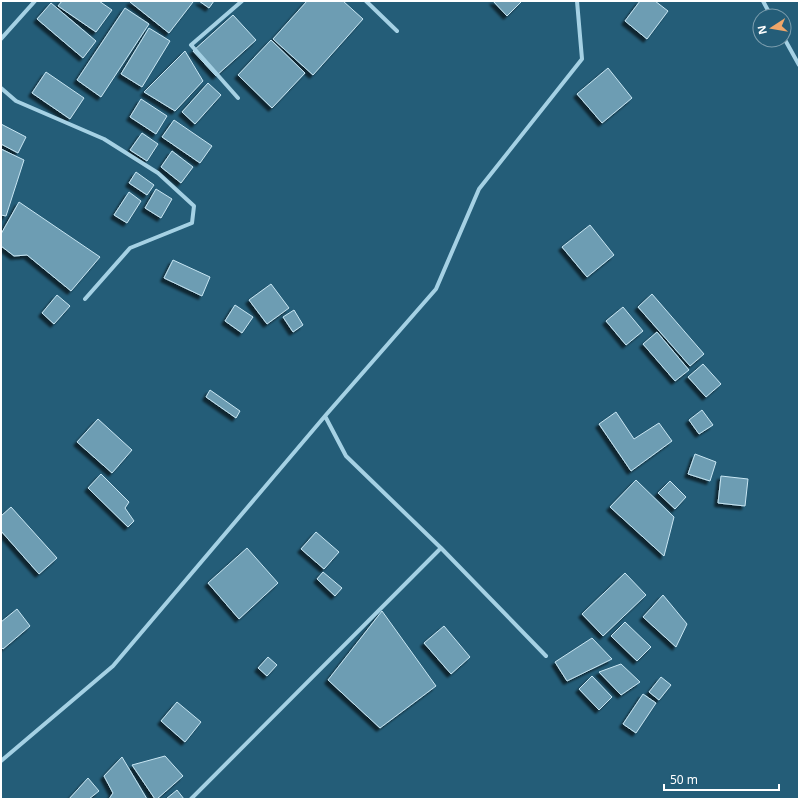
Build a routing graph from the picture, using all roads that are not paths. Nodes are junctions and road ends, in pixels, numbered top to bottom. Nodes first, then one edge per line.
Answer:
1 (35, 1) edge
2 (242, 1) edge
3 (366, 1) edge
4 (577, 1) edge
5 (397, 31) dead end
6 (1, 39) edge
7 (790, 48) edge
8 (799, 65) edge
9 (1, 88) edge
10 (238, 98) dead end
11 (85, 299) dead end
12 (325, 416) junction
13 (441, 548) junction
14 (546, 656) dead end
15 (1, 761) edge
16 (191, 799) edge

1 - 6 street
2 - 10 street
3 - 5 street
4 - 12 street
7 - 8 street
9 - 11 street
12 - 13 street
12 - 15 street
13 - 14 street
13 - 16 street

